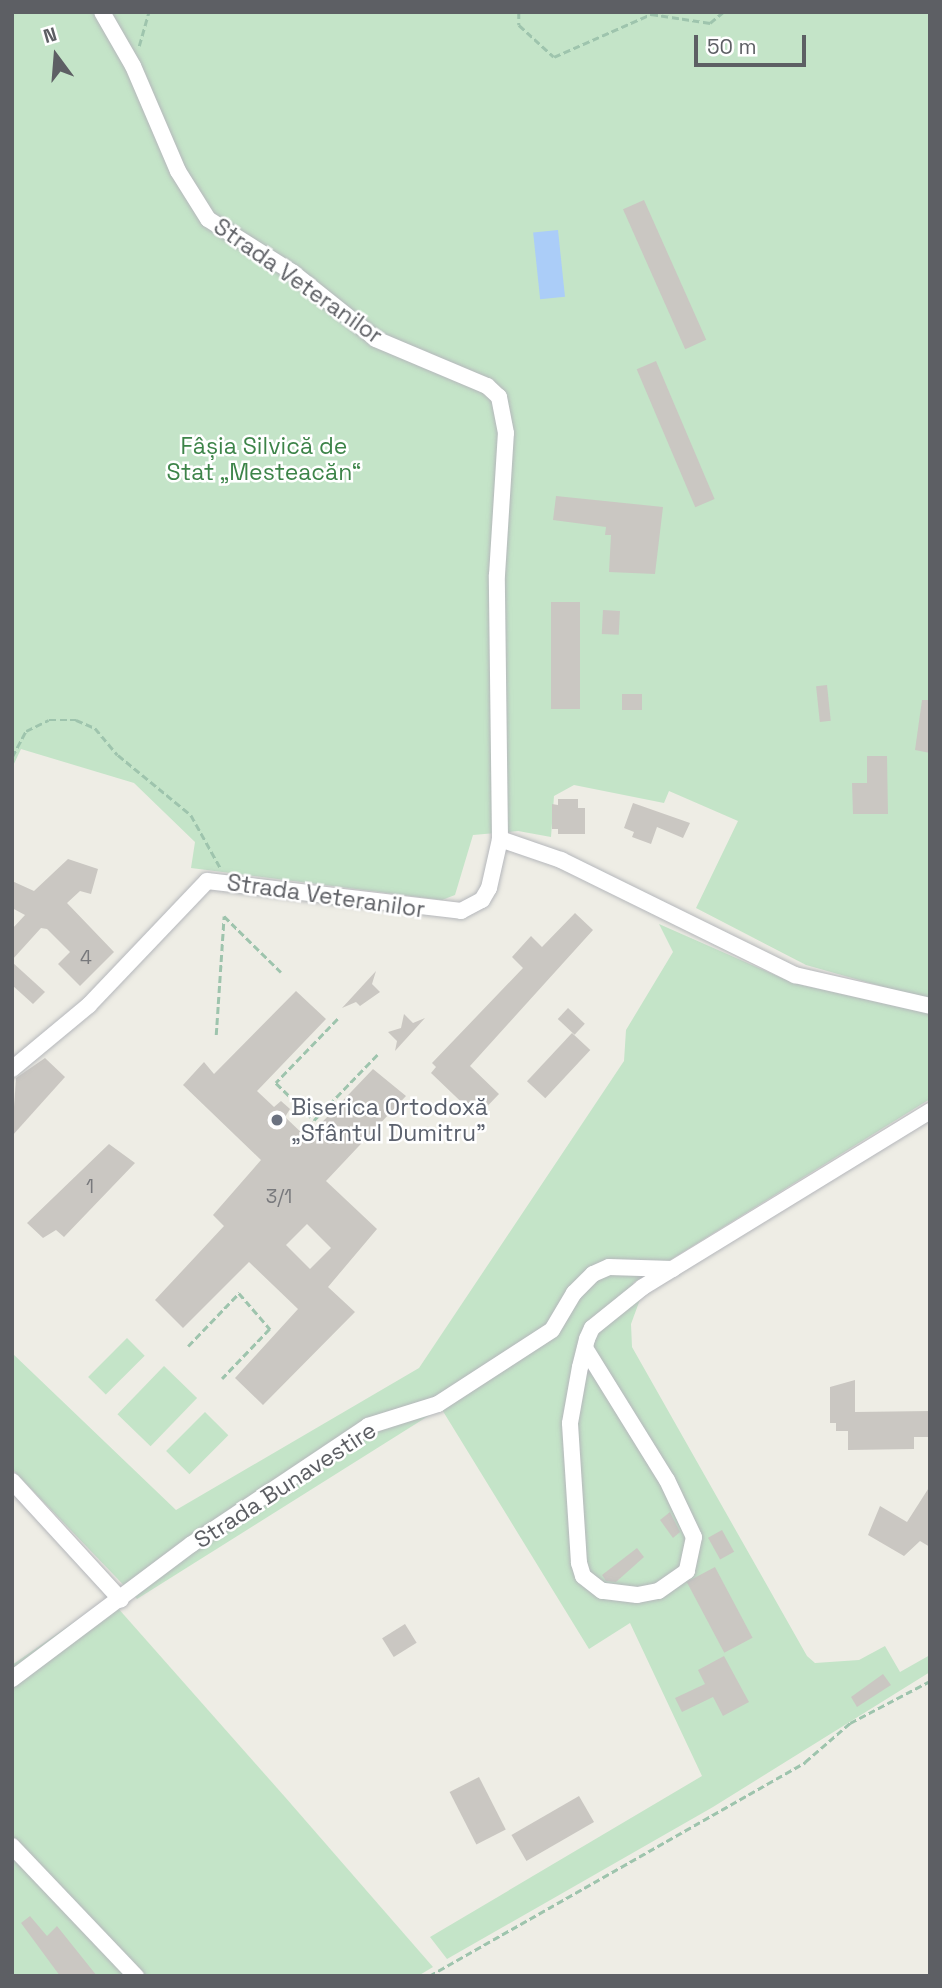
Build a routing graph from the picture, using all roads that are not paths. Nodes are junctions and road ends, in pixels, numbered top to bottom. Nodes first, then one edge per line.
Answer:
1 (102, 12) edge
2 (500, 839) junction
3 (930, 1006) edge
4 (12, 1069) edge
5 (930, 1111) edge
6 (673, 1269) junction
7 (585, 1348) junction
8 (12, 1481) edge
9 (121, 1600) junction
10 (12, 1679) edge
11 (12, 1846) edge
12 (136, 1976) edge

1 - 2 street, Strada Veteranilor
2 - 3 street
2 - 4 street, Strada Veteranilor
5 - 6 street
6 - 7 street
6 - 9 street, Strada Bunavestire
7 - 7 street
8 - 9 street
9 - 10 street, Strada Bunavestire
11 - 12 street

